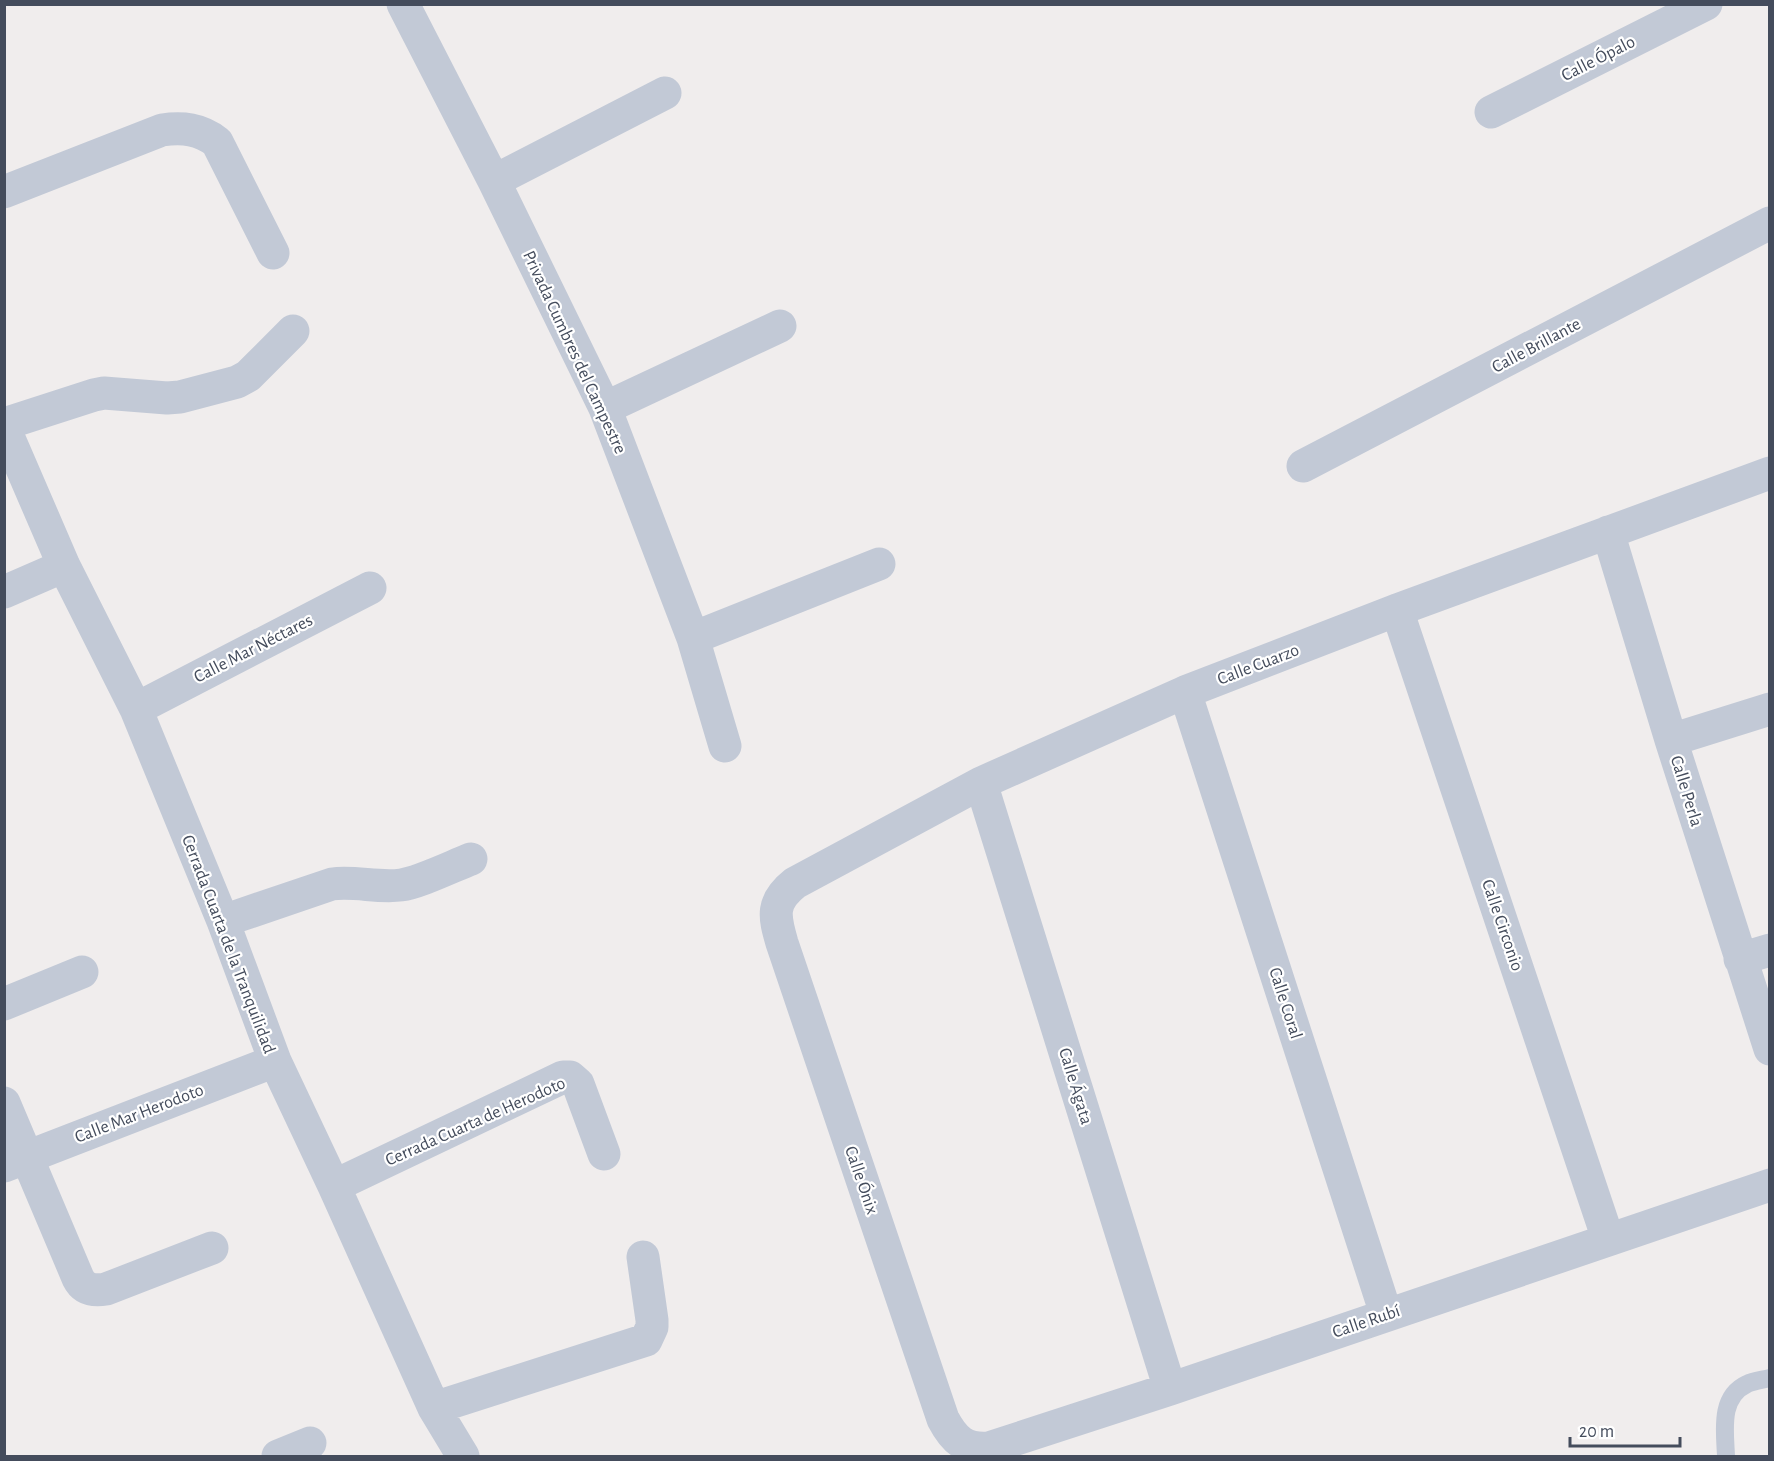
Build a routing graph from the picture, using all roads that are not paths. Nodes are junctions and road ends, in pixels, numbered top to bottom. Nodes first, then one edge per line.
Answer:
1 (403, 4) edge
2 (1706, 4) edge
3 (665, 93) dead end
4 (1491, 112) dead end
5 (494, 181) junction
6 (4, 192) edge
7 (1770, 223) edge
8 (273, 253) dead end
9 (780, 326) dead end
10 (293, 331) dead end
11 (605, 408) junction
12 (4, 426) edge
13 (1303, 466) dead end
14 (1770, 473) edge
15 (1608, 532) junction
16 (879, 564) dead end
17 (64, 566) junction
18 (370, 588) dead end
19 (4, 592) edge
20 (1397, 610) junction
21 (693, 638) junction
22 (1185, 692) junction
23 (136, 709) junction
24 (1770, 709) edge
25 (1671, 740) junction
26 (725, 746) dead end
27 (981, 783) junction
28 (471, 859) dead end
29 (776, 909) joint
30 (223, 921) junction
31 (1755, 954) edge
32 (82, 972) dead end
33 (4, 1004) edge
34 (1770, 1049) edge
35 (275, 1061) junction
36 (4, 1103) edge
37 (604, 1154) dead end
38 (15, 1162) edge
39 (1770, 1185) edge
40 (334, 1186) junction
41 (1608, 1239) junction
42 (212, 1248) dead end
43 (643, 1257) dead end
44 (1386, 1314) junction
45 (1770, 1378) edge
46 (1170, 1389) junction
47 (434, 1408) junction
48 (310, 1443) dead end
49 (963, 1444) joint
50 (278, 1456) edge
51 (464, 1456) edge
52 (1726, 1456) edge

1 - 5 street, Privada Cumbres del Campestre
2 - 4 street, Calle Ópalo
3 - 5 street
5 - 11 street, Privada Cumbres del Campestre
6 - 8 street
7 - 13 street, Calle Brillante
9 - 11 street
10 - 12 street
11 - 21 street, Privada Cumbres del Campestre
12 - 17 street, Cerrada Cuarta de la Tranquilidad
14 - 15 street, Calle Cuarzo
15 - 20 street, Calle Cuarzo
15 - 25 street, Calle Perla
16 - 21 street
17 - 19 street
17 - 23 street, Cerrada Cuarta de la Tranquilidad
18 - 23 street, Calle Mar Néctares
20 - 22 street, Calle Cuarzo
20 - 41 street, Calle Circonio
21 - 26 street, Privada Cumbres del Campestre
22 - 27 street, Calle Cuarzo
22 - 44 street, Calle Coral
23 - 30 street, Cerrada Cuarta de la Tranquilidad
24 - 25 street
25 - 31 street, Calle Perla
27 - 29 street, Calle Cuarzo
27 - 46 street, Calle Ágata
28 - 30 street
29 - 49 street, Calle Ónix
30 - 35 street, Cerrada Cuarta de la Tranquilidad
31 - 34 street, Calle Perla
32 - 33 street
35 - 38 street, Calle Mar Herodoto
35 - 40 street, Cerrada Cuarta de la Tranquilidad
36 - 38 street
37 - 40 street, Cerrada Cuarta de Herodoto
38 - 42 street
39 - 41 street, Calle Rubí
40 - 47 street, Cerrada Cuarta de la Tranquilidad
41 - 44 street, Calle Rubí
43 - 47 street
44 - 46 street, Calle Rubí
45 - 52 lane
46 - 49 street, Calle Rubí
47 - 51 street, Cerrada Cuarta de la Tranquilidad
48 - 50 street

